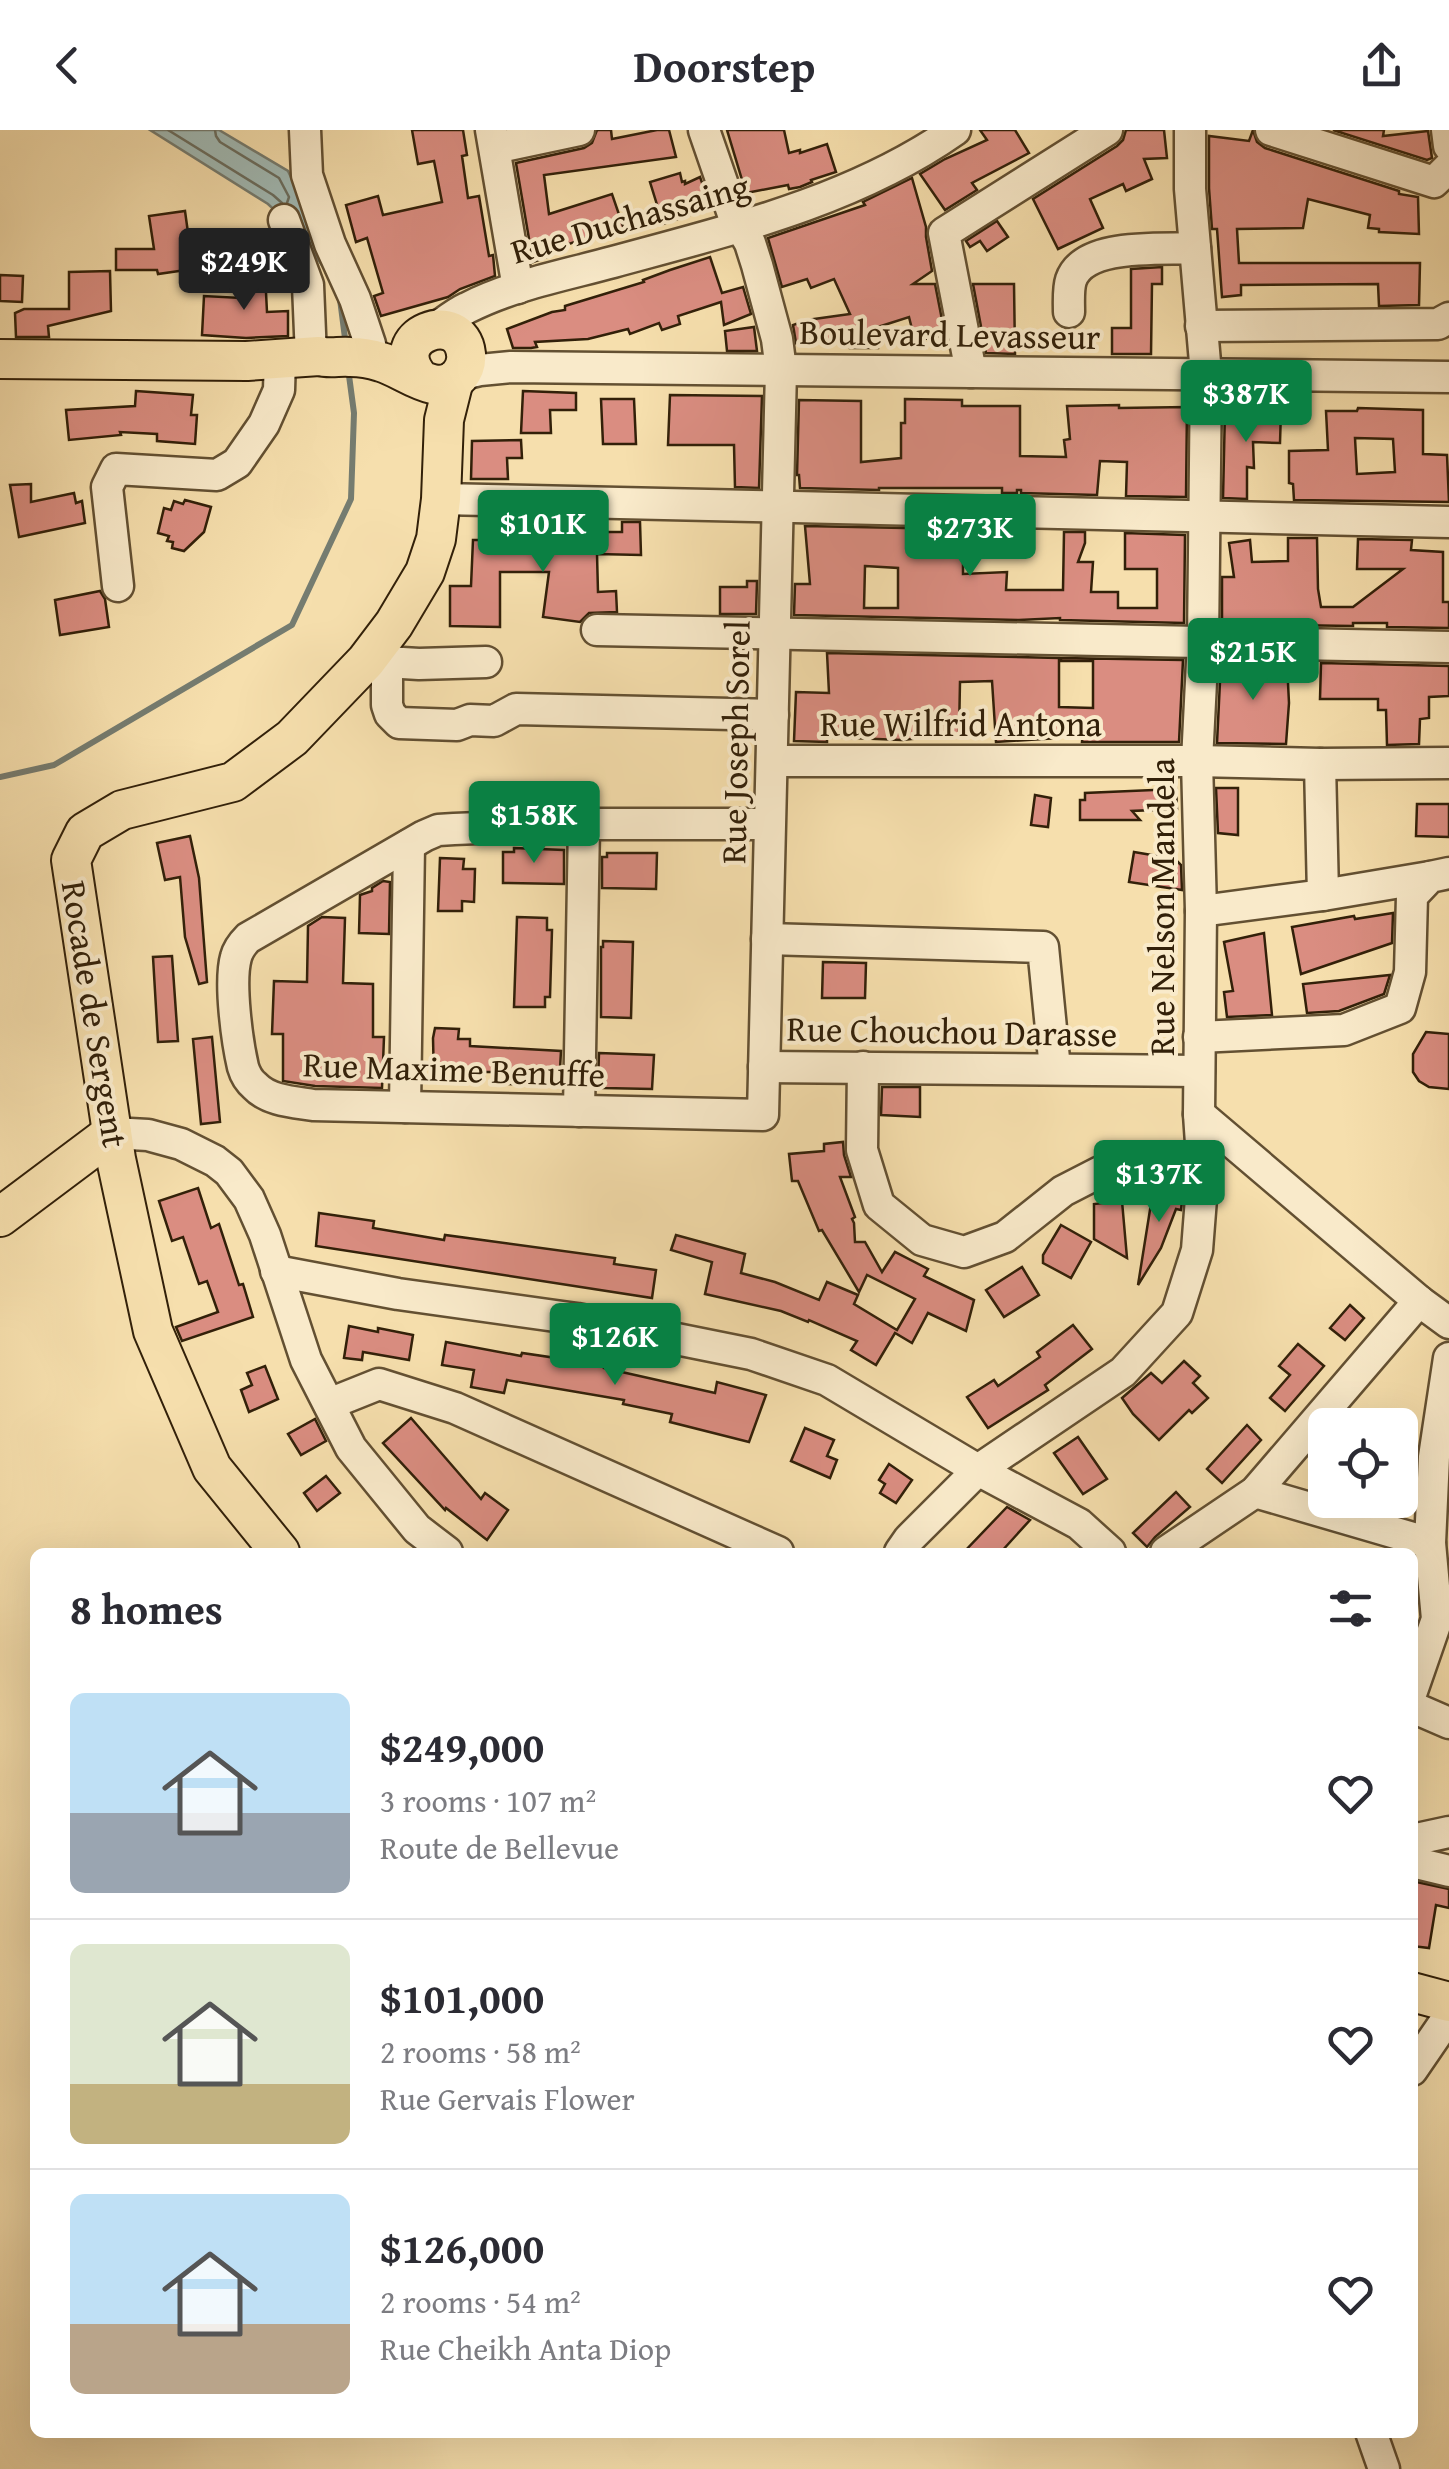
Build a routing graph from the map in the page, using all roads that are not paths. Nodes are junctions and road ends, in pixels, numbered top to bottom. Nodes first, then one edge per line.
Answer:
1 (305, 130) edge
2 (580, 130) edge
3 (704, 130) edge
4 (954, 130) edge
5 (1107, 130) edge
6 (1190, 130) edge
7 (1271, 130) edge
8 (1446, 130) edge
9 (493, 139) edge
10 (921, 141) edge
11 (1449, 146) edge
12 (1444, 177) edge
13 (284, 220) dead end
14 (740, 227) junction
15 (1195, 248) junction
16 (518, 288) junction
17 (1068, 312) dead end
18 (1449, 318) edge
19 (1201, 326) junction
20 (329, 354) junction
21 (0, 360) edge
22 (439, 360) junction
23 (781, 370) junction
24 (971, 372) junction
25 (1206, 374) junction
26 (1449, 377) edge
27 (441, 499) junction
28 (778, 507) junction
29 (1204, 516) junction
30 (1449, 522) edge
31 (118, 586) dead end
32 (596, 630) dead end
33 (775, 633) junction
34 (1204, 642) junction
35 (1449, 647) edge
36 (377, 662) junction
37 (486, 662) dead end
38 (773, 715) junction
39 (772, 761) junction
40 (1197, 761) junction
41 (1449, 763) edge
42 (1320, 764) junction
43 (584, 824) junction
44 (770, 824) junction
45 (409, 845) junction
46 (1439, 875) edge
47 (1323, 895) junction
48 (1201, 911) junction
49 (767, 939) junction
50 (1200, 1037) junction
51 (764, 1067) junction
52 (863, 1067) junction
53 (1055, 1069) junction
54 (1199, 1072) junction
55 (405, 1108) junction
56 (579, 1112) junction
57 (1199, 1114) junction
58 (763, 1115) joint
59 (112, 1133) junction
60 (1204, 1173) junction
61 (0, 1217) edge
62 (276, 1271) junction
63 (326, 1280) junction
64 (1419, 1301) junction
65 (1449, 1323) edge
66 (295, 1326) junction
67 (1449, 1358) edge
68 (329, 1404) junction
69 (978, 1470) junction
70 (1255, 1492) junction
71 (1430, 1543) junction
72 (277, 1548) edge
73 (442, 1548) edge
74 (769, 1548) edge
75 (903, 1548) edge
76 (1106, 1548) edge
77 (1172, 1548) edge
78 (1418, 1674) edge
79 (1418, 1710) edge
80 (1449, 1723) edge
81 (1449, 1832) edge
82 (1418, 1839) edge
83 (1418, 1863) edge
84 (1449, 1871) edge
85 (1418, 1994) edge
86 (1449, 2002) edge
87 (1449, 2016) edge
88 (1418, 2061) edge
89 (1373, 2438) edge
90 (1384, 2469) edge

1 - 20 street
2 - 9 street
3 - 14 street, Rue Joseph Sorel
4 - 10 street, Rue Duchassaing
5 - 24 street
6 - 15 street, Rue Nelson Mandela
7 - 12 street
8 - 11 street
9 - 16 street
10 - 14 street, Rue Duchassaing
13 - 20 street
14 - 16 street, Rue Duchassaing
14 - 23 street, Rue Joseph Sorel
15 - 17 street
15 - 19 street, Rue Nelson Mandela
16 - 22 street, Rue Duchassaing
18 - 19 street
19 - 25 street, Rue Nelson Mandela
20 - 21 main road
20 - 22 main road
20 - 31 street
22 - 23 street, Boulevard Levasseur
22 - 27 main road, Rocade de Sergent
23 - 24 street, Boulevard Levasseur
23 - 28 street, Rue Joseph Sorel
24 - 25 street, Boulevard Levasseur
25 - 26 street, Boulevard Levasseur
25 - 29 street, Rue Nelson Mandela
27 - 28 street
27 - 36 main road, Rocade de Sergent
28 - 29 street
28 - 33 street, Rue Joseph Sorel
29 - 30 street
29 - 34 street, Rue Nelson Mandela
32 - 33 street
33 - 34 street
33 - 38 street, Rue Joseph Sorel
34 - 35 street
34 - 40 street, Rue Nelson Mandela
36 - 37 street
36 - 38 street
36 - 59 main road, Rocade de Sergent
38 - 39 street, Rue Joseph Sorel
39 - 40 street, Rue Wilfrid Antona
39 - 44 street, Rue Joseph Sorel
40 - 42 street, Rue Wilfrid Antona
40 - 48 street, Rue Nelson Mandela
41 - 42 street, Rue Wilfrid Antona
42 - 47 street
43 - 44 street, Rue Maxime Benuffe
43 - 45 street, Rue Maxime Benuffe
43 - 56 street
44 - 49 street, Rue Joseph Sorel
45 - 55 street
45 - 55 street, Rue Maxime Benuffe
46 - 47 street
46 - 50 street
47 - 48 street
48 - 50 street, Rue Nelson Mandela
49 - 51 street, Rue Joseph Sorel
49 - 53 street
50 - 54 street, Rue Nelson Mandela
51 - 52 street, Rue Chouchou Darasse
51 - 58 street, Rue Joseph Sorel
52 - 53 street, Rue Chouchou Darasse
52 - 60 street
53 - 54 street, Rue Chouchou Darasse
54 - 57 street, Rue Nelson Mandela
55 - 56 street, Rue Maxime Benuffe
56 - 58 street, Rue Maxime Benuffe
57 - 60 street, Rue Nelson Mandela
57 - 64 street
59 - 61 main road
59 - 62 street
59 - 72 main road, Rocade de Sergent
60 - 69 street, Rue Nelson Mandela
62 - 63 street
62 - 66 street
63 - 66 street
63 - 69 street
64 - 65 street
64 - 70 street
66 - 68 street
67 - 71 street
68 - 73 street
68 - 74 street
69 - 75 street, Rue Nelson Mandela
69 - 76 street
70 - 71 street
70 - 77 street
71 - 78 street
79 - 80 street
81 - 82 street
83 - 84 street
85 - 86 main road
87 - 88 street
89 - 90 street

